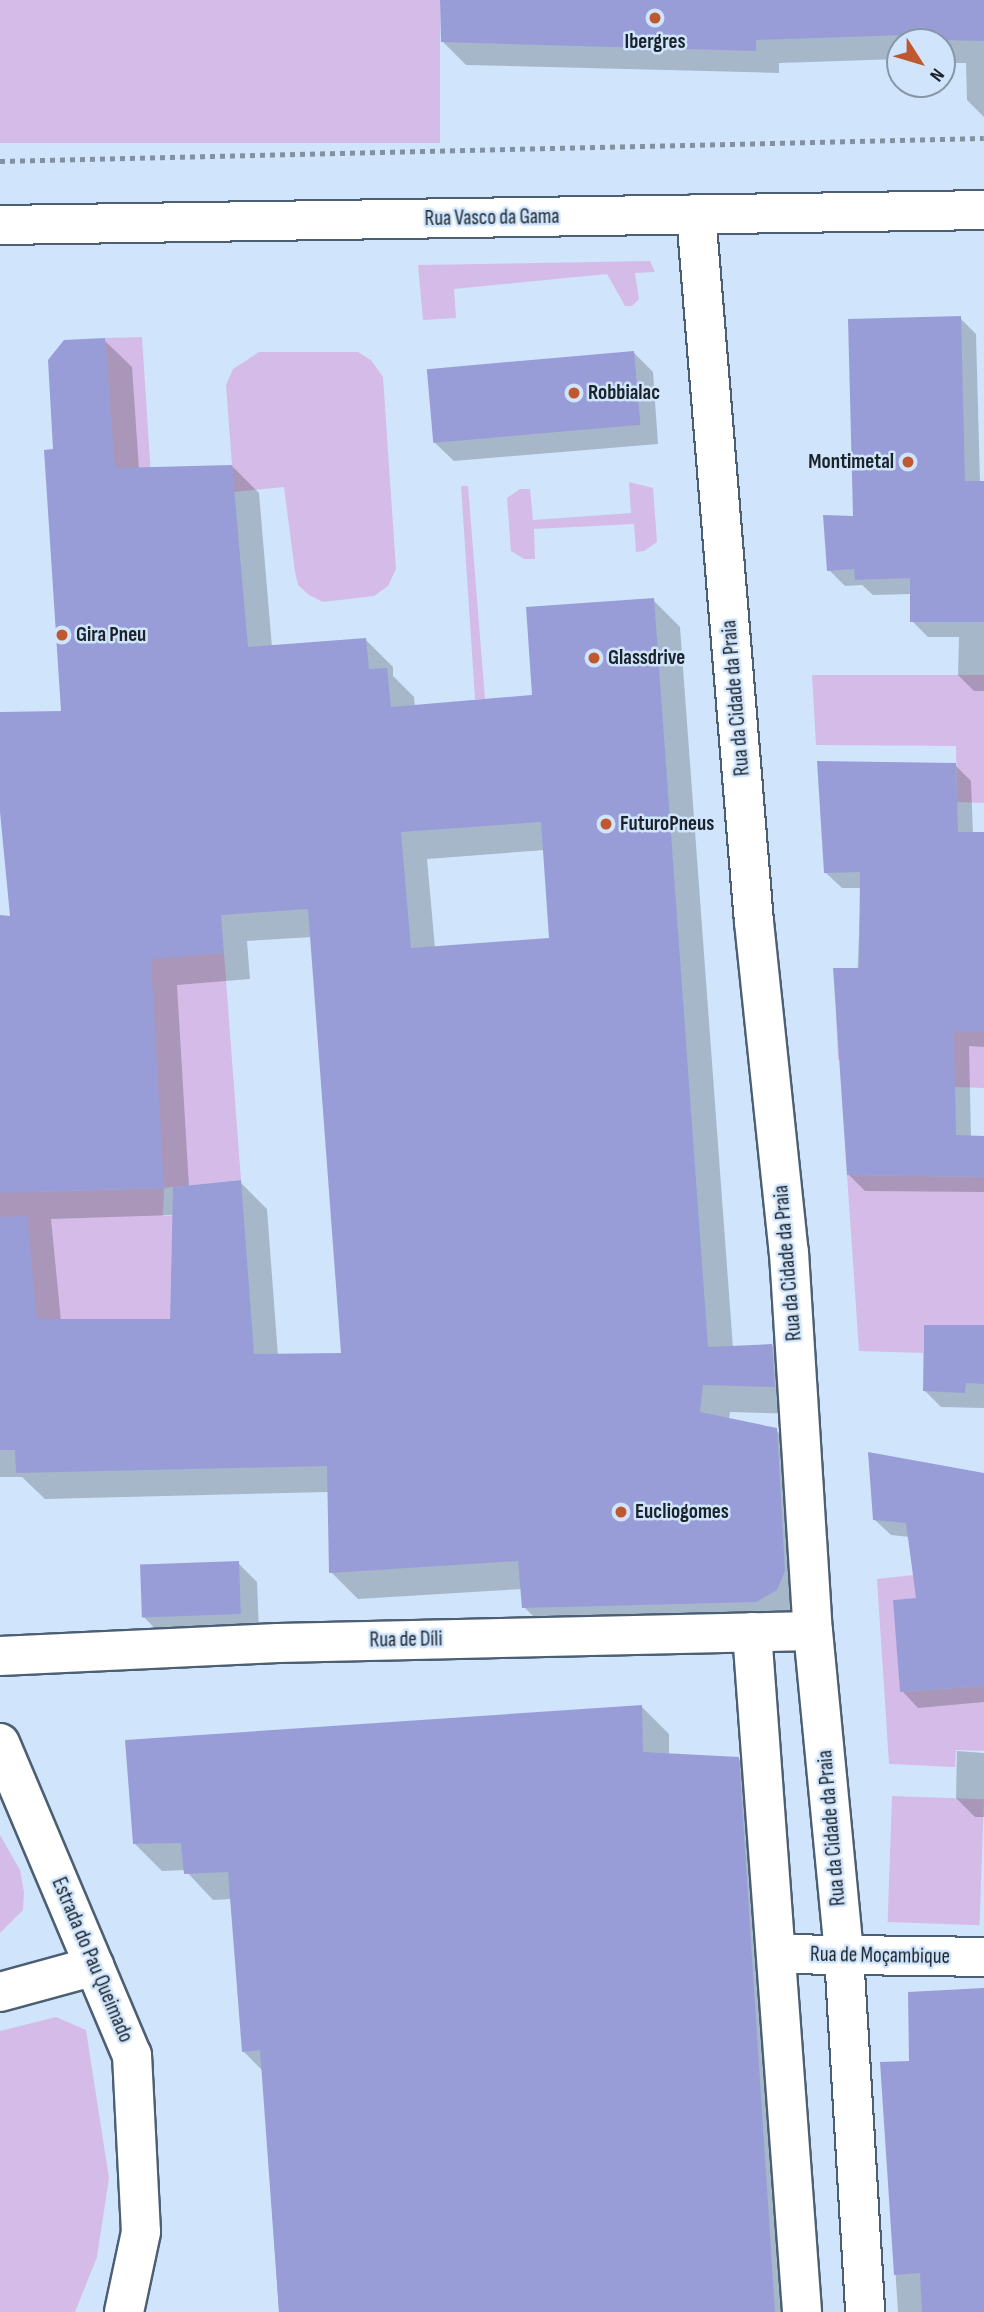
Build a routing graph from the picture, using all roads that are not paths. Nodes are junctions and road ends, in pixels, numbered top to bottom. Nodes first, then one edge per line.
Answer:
1 (984, 210) edge
2 (696, 214) junction
3 (0, 225) edge
4 (813, 1631) junction
5 (752, 1632) junction
6 (0, 1656) edge
7 (0, 1743) edge
8 (776, 1954) junction
9 (844, 1955) junction
10 (984, 1958) edge
11 (94, 1966) junction
12 (0, 1992) edge
13 (124, 2312) edge
14 (802, 2312) edge
15 (865, 2312) edge

1 - 2 street, Rua Vasco da Gama
2 - 3 street, Rua Vasco da Gama
2 - 4 street, Rua da Cidade da Praia
4 - 5 street, Rua de Díli
4 - 9 street, Rua da Cidade da Praia
5 - 6 street, Rua de Díli
5 - 8 street
7 - 11 street, Estrada do Pau Queimado
8 - 9 street, Rua de Moçambique
8 - 14 street
9 - 10 street, Rua de Moçambique
9 - 15 street, Rua da Cidade da Praia
11 - 12 street
11 - 13 street, Estrada do Pau Queimado

